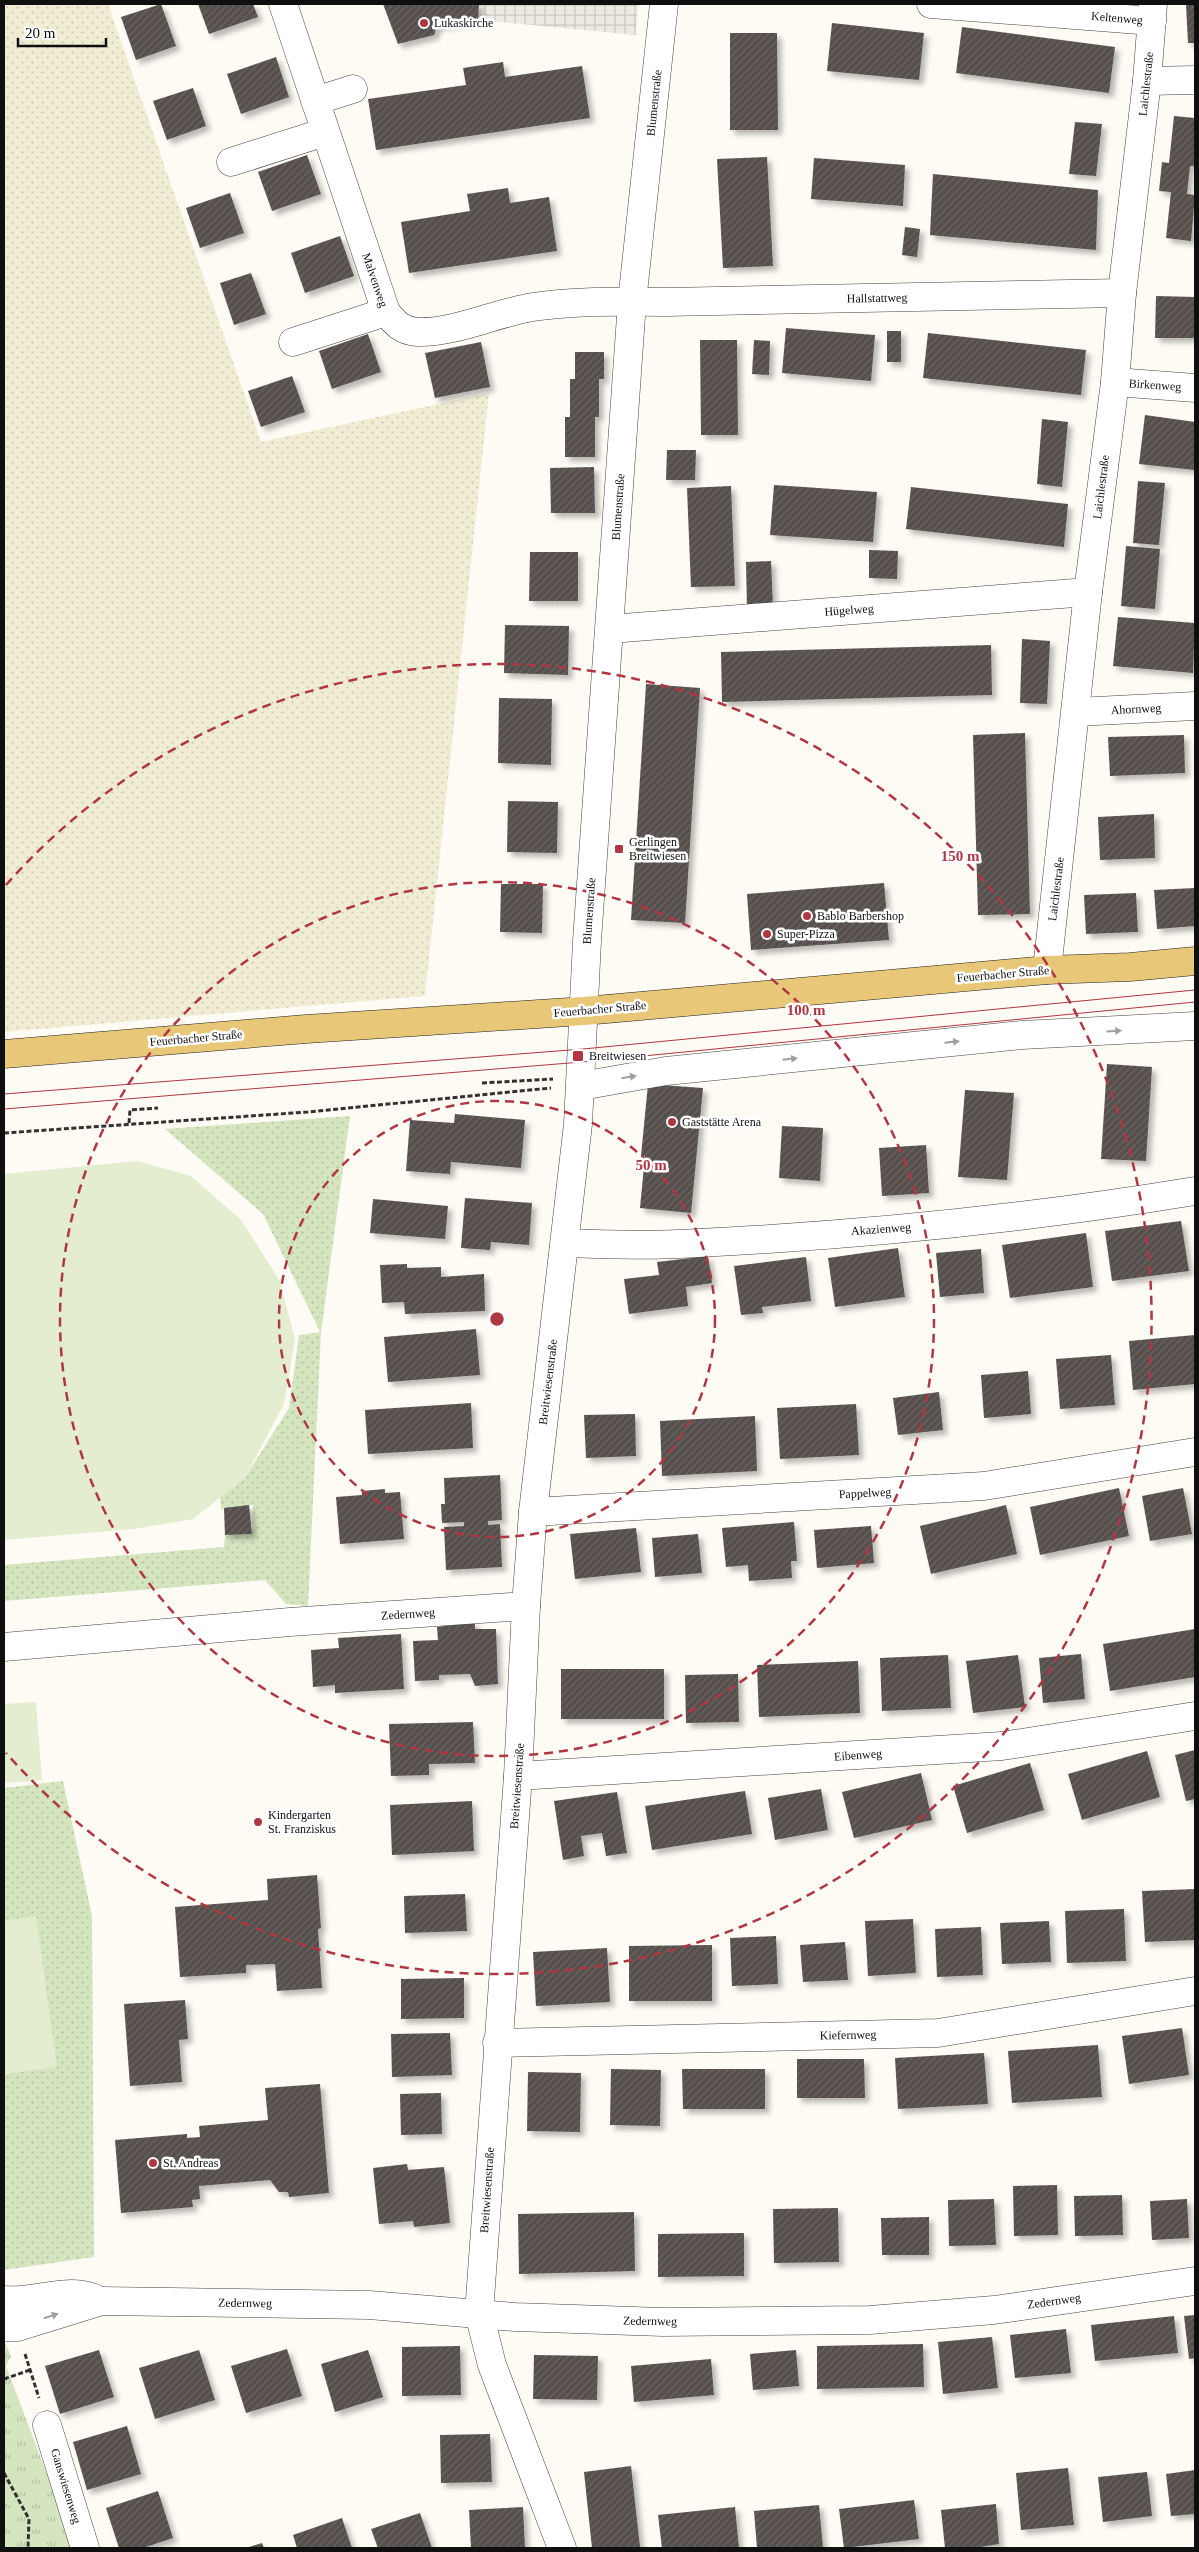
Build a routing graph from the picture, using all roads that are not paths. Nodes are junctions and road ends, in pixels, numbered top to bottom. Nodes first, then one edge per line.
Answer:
1 (283, 4) edge
2 (664, 4) edge
3 (931, 4) edge
4 (1153, 13) edge
5 (1195, 80) edge
6 (1148, 81) junction
7 (353, 89) dead end
8 (315, 101) junction
9 (325, 132) junction
10 (231, 162) dead end
11 (1122, 292) junction
12 (632, 302) junction
13 (386, 312) junction
14 (293, 342) dead end
15 (1115, 382) junction
16 (1195, 388) edge
17 (1088, 592) junction
18 (610, 629) junction
19 (1195, 706) edge
20 (1076, 712) junction
21 (1195, 961) edge
22 (1047, 970) junction
23 (584, 1011) junction
24 (1195, 1026) edge
25 (4, 1054) edge
26 (581, 1086) junction
27 (1195, 1191) edge
28 (565, 1244) junction
29 (1195, 1452) edge
30 (533, 1512) junction
31 (526, 1606) junction
32 (4, 1647) edge
33 (1195, 1716) edge
34 (518, 1776) junction
35 (1195, 1992) edge
36 (498, 2043) junction
37 (1195, 2281) edge
38 (4, 2300) edge
39 (102, 2301) junction
40 (479, 2313) junction
41 (4, 2326) edge
42 (47, 2425) dead end
43 (85, 2548) edge
44 (562, 2548) edge

1 - 8 street, Malvenweg
2 - 12 street, Blumenstraße
3 - 4 street, Keltenweg
4 - 6 street, Laichlestraße
5 - 6 street
6 - 11 street, Laichlestraße
7 - 8 street
8 - 9 street, Malvenweg
9 - 10 street
9 - 13 street, Malvenweg
11 - 12 street, Hallstattweg
11 - 15 street, Laichlestraße
12 - 13 street, Malvenweg
12 - 18 street, Blumenstraße
13 - 14 street
15 - 16 street, Birkenweg
15 - 17 street, Laichlestraße
17 - 18 street, Hügelweg
17 - 20 street, Laichlestraße
18 - 23 street, Blumenstraße
19 - 20 street, Ahornweg
20 - 22 street, Laichlestraße
21 - 22 main road, Feuerbacher Straße
22 - 23 main road, Feuerbacher Straße
23 - 25 main road, Feuerbacher Straße
23 - 26 street, Breitwiesenstraße
26 -> 24 street
26 - 28 street, Breitwiesenstraße
27 - 28 street, Akazienweg
28 - 30 street, Breitwiesenstraße
29 - 30 street, Pappelweg
30 - 31 street, Breitwiesenstraße
31 - 32 street, Zedernweg
31 - 34 street, Breitwiesenstraße
33 - 34 street, Eibenweg
34 - 36 street, Breitwiesenstraße
35 - 36 street, Kiefernweg
36 - 40 street, Breitwiesenstraße
37 - 40 street, Zedernweg
38 - 39 street, Zedernweg
39 - 40 street, Zedernweg
41 -> 39 street, Zedernweg
40 - 44 street, Breitwiesenstraße
42 - 43 street, Ganswiesenweg

